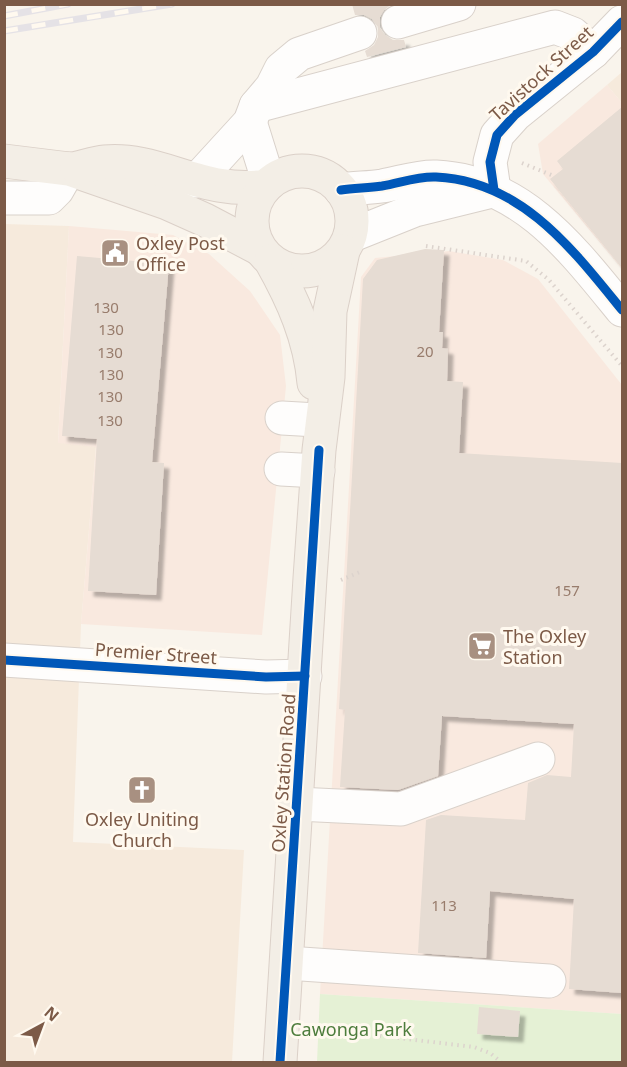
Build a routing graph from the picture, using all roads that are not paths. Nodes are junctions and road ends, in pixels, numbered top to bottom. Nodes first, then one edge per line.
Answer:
1 (459, 4) edge
2 (619, 4) edge
3 (622, 8) edge
4 (398, 22) dead end
5 (622, 22) edge
6 (360, 33) dead end
7 (592, 52) junction
8 (253, 114) junction
9 (4, 161) edge
10 (69, 169) junction
11 (196, 181) junction
12 (267, 184) junction
13 (341, 190) junction
14 (494, 190) junction
15 (4, 198) edge
16 (346, 243) junction
17 (266, 255) junction
18 (622, 310) edge
19 (282, 418) dead end
20 (318, 447) junction
21 (281, 469) dead end
22 (4, 660) edge
23 (305, 676) junction
24 (538, 759) dead end
25 (297, 804) junction
26 (287, 963) junction
27 (549, 981) dead end
28 (280, 1062) edge

1 - 4 street
2 - 3 street
5 - 7 street, Tavistock Street
6 - 8 street
7 - 8 street
7 - 14 street, Tavistock Street
8 - 11 street
8 - 12 street
9 - 10 main road
10 - 11 main road
10 - 15 street
10 - 17 main road
11 - 12 main road
12 - 13 main road
12 - 17 main road
13 - 14 street
13 - 16 main road
14 - 16 street
14 - 18 street
16 - 17 main road
16 - 20 main road, Oxley Station Road
17 - 20 main road, Oxley Station Road
19 - 20 street
20 - 21 street
20 - 23 main road, Oxley Station Road
22 - 23 street, Premier Street
23 - 25 main road, Oxley Station Road
24 - 25 street
25 - 26 main road, Oxley Station Road
26 - 27 street
26 - 28 main road, Oxley Station Road

